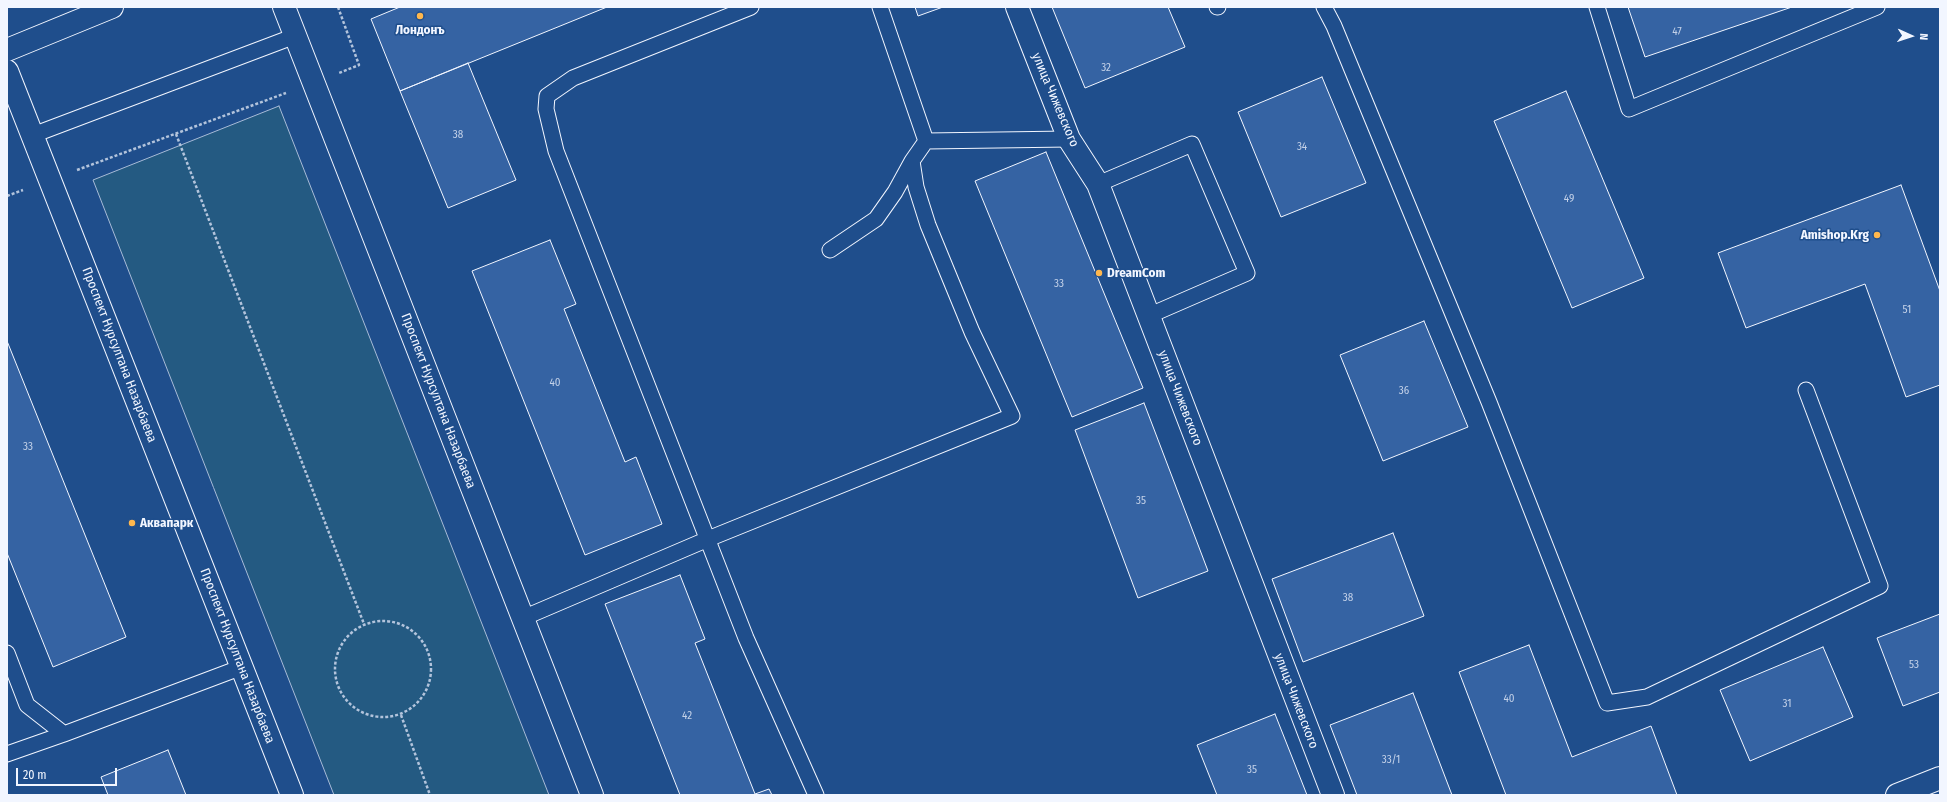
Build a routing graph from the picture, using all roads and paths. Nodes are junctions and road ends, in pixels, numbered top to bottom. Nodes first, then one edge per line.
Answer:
1 (112, 7) edge
2 (284, 7) edge
3 (751, 7) edge
4 (880, 7) edge
5 (1017, 7) edge
6 (1324, 7) edge
7 (1597, 7) edge
8 (1877, 7) edge
9 (295, 36) junction
10 (7, 50) edge
11 (7, 71) edge
12 (33, 135) junction
13 (1069, 139) junction
14 (926, 140) junction
15 (912, 161) junction
16 (50, 180) junction
17 (1098, 184) junction
18 (7, 196) edge
19 (830, 250) dead end
20 (1148, 316) junction
21 (1806, 390) dead end
22 (708, 539) junction
23 (523, 618) junction
24 (364, 624) junction
25 (7, 653) edge
26 (242, 667) junction
27 (401, 715) junction
28 (64, 734) junction
29 (7, 754) edge
30 (1940, 778) edge
31 (292, 795) edge
32 (430, 795) edge
33 (592, 795) edge
34 (816, 795) edge
35 (1333, 795) edge
36 (1897, 795) edge

1 - 10 main road
2 - 9 main road, Проспект Нурсултана Назарбаева
3 - 22 lane
4 - 14 lane
5 - 13 main road, улица Чижевского
6 - 21 lane
7 - 8 lane
9 - 12 lane
9 - 23 main road, Проспект Нурсултана Назарбаева
11 - 12 main road, Проспект Нурсултана Назарбаева
12 - 16 main road, Проспект Нурсултана Назарбаева
13 - 14 lane
13 - 17 main road, улица Чижевского
14 - 15 lane
15 - 19 lane
15 - 22 lane
16 - 18 path
16 - 24 path
16 - 26 main road, Проспект Нурсултана Назарбаева
17 - 20 main road, улица Чижевского
17 - 20 lane
20 - 35 main road, улица Чижевского
22 - 23 lane
22 - 34 lane
23 - 33 main road, Проспект Нурсултана Назарбаева
24 - 27 path
24 - 27 path
25 - 28 lane
26 - 28 lane
26 - 31 main road, Проспект Нурсултана Назарбаева
27 - 32 path
28 - 29 lane
30 - 36 main road

